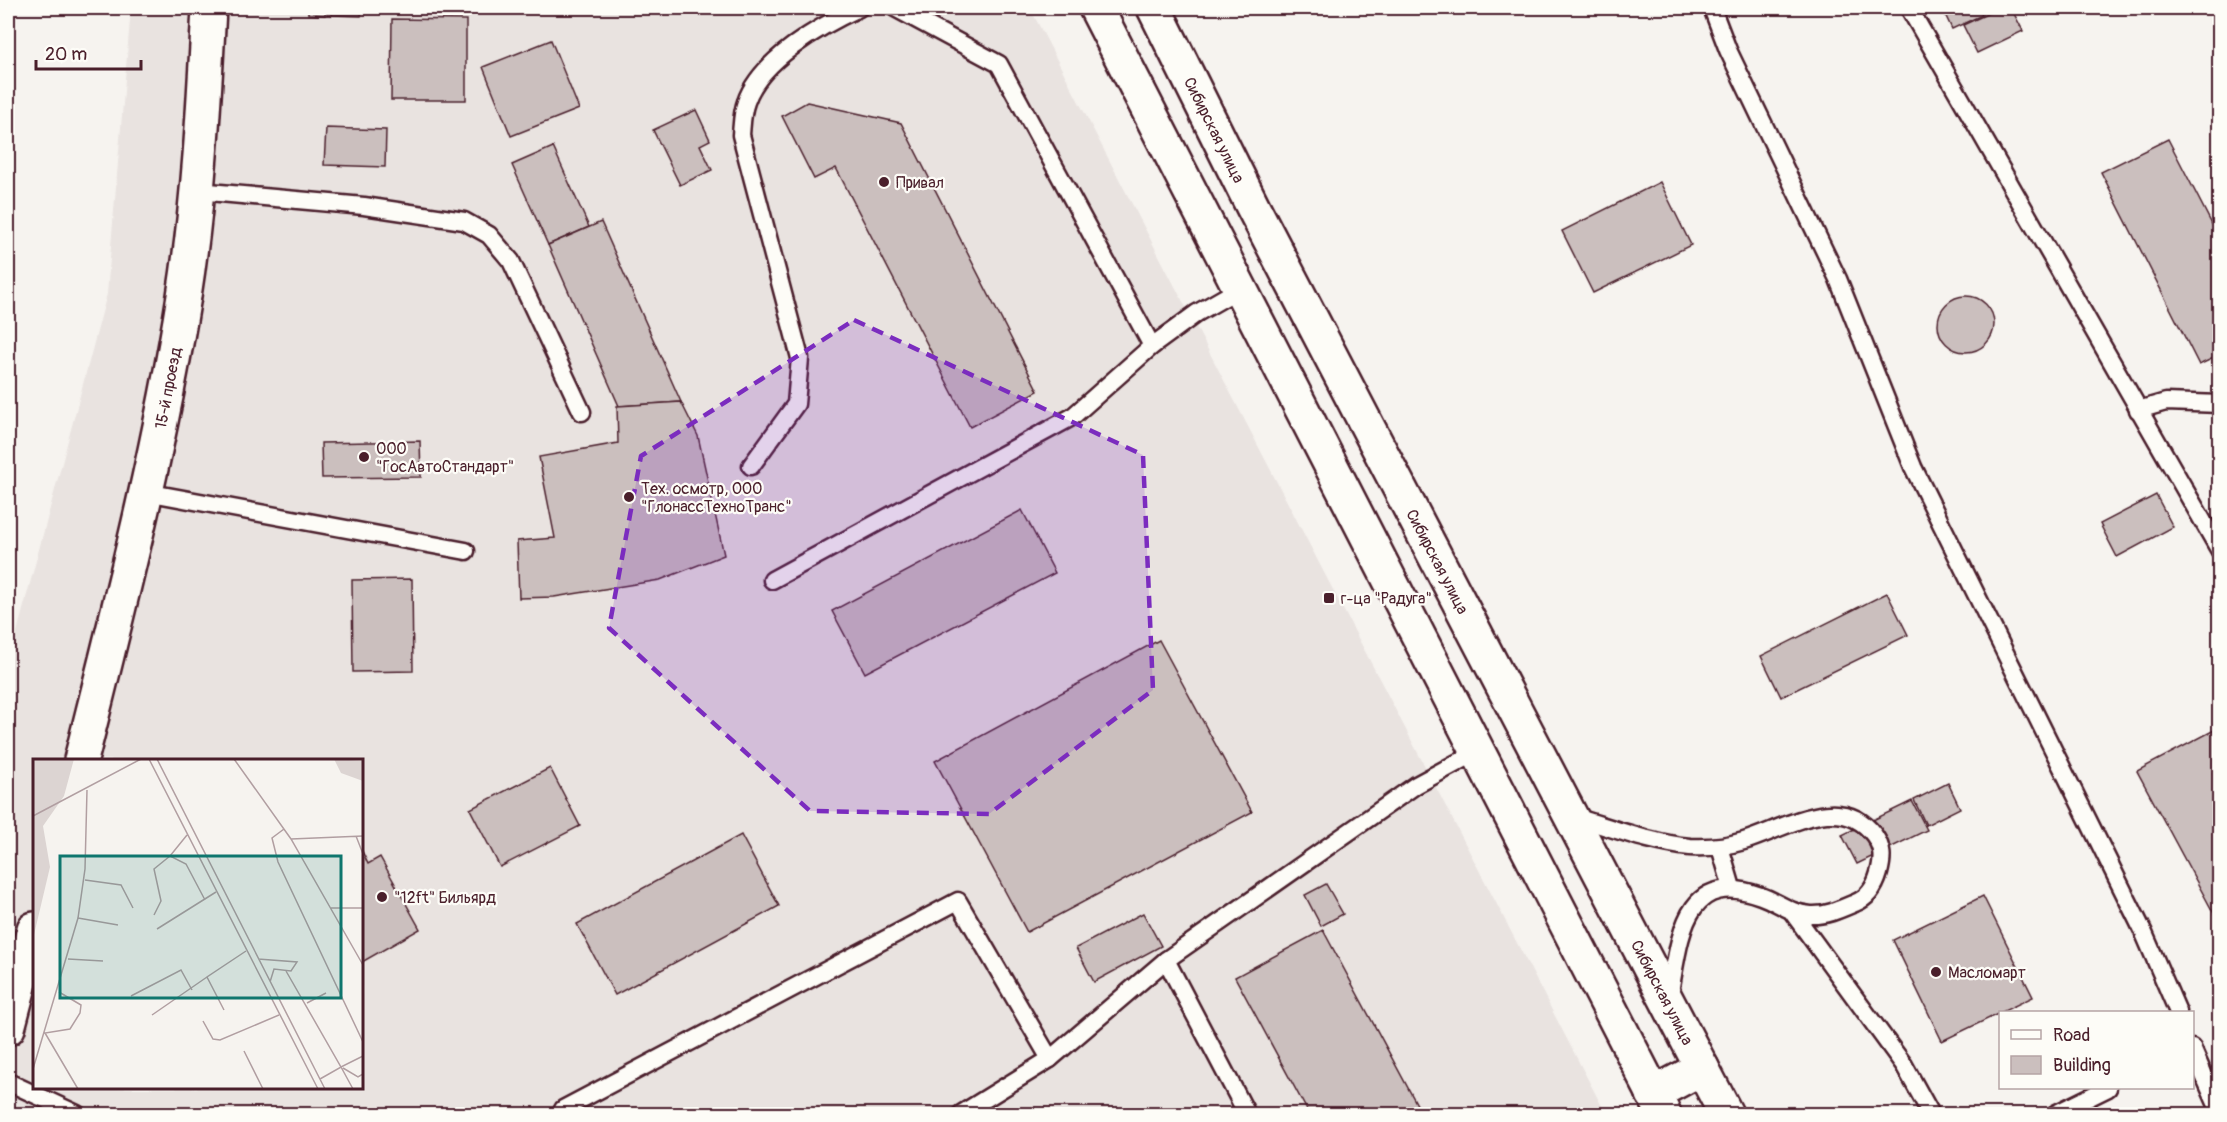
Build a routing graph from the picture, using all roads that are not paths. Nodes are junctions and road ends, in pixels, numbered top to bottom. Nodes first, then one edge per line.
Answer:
1 (209, 8) edge
2 (859, 8) edge
3 (895, 8) edge
4 (1096, 8) edge
5 (1154, 8) edge
6 (1712, 8) edge
7 (1910, 8) edge
8 (198, 191) junction
9 (1239, 289) junction
10 (1152, 346) junction
11 (2220, 404) edge
12 (2138, 410) junction
13 (582, 412) dead end
14 (751, 466) dead end
15 (146, 492) junction
16 (466, 551) dead end
17 (2220, 551) edge
18 (772, 580) dead end
19 (1477, 752) junction
20 (81, 759) edge
21 (1570, 815) junction
22 (1720, 847) junction
23 (1732, 888) junction
24 (1793, 913) junction
25 (33, 933) edge
26 (1166, 960) junction
27 (1668, 1000) junction
28 (2178, 1011) edge
29 (8, 1028) edge
30 (2194, 1050) edge
31 (1050, 1059) junction
32 (1702, 1068) junction
33 (8, 1082) edge
34 (2106, 1089) edge
35 (1658, 1104) edge
36 (563, 1109) dead end
37 (2220, 1112) edge
38 (77, 1114) edge
39 (962, 1114) edge
40 (1247, 1114) edge
41 (1726, 1114) edge
42 (1931, 1114) edge
43 (2055, 1114) edge

1 - 8 main road, 15-й проезд
2 - 14 lane
3 - 10 lane
4 - 9 main road
5 - 21 main road, Сибирская улица
6 - 28 lane
7 - 12 lane
8 - 13 lane
8 - 15 main road, 15-й проезд
9 - 10 lane
9 - 19 main road
10 - 18 lane
11 - 12 lane
12 - 17 lane
15 - 16 lane
15 - 20 main road, 15-й проезд
19 - 26 lane
19 - 35 main road
21 - 22 lane
21 - 27 main road, Сибирская улица
22 - 23 lane
22 - 24 lane
23 - 24 lane
23 - 27 lane
24 - 42 lane
25 - 29 main road
26 - 31 lane
26 - 40 lane
27 - 32 main road, Сибирская улица
30 - 37 lane
31 - 36 lane
31 - 39 lane
32 - 35 main road
32 - 41 main road, Сибирская улица
33 - 38 lane
34 - 43 lane

